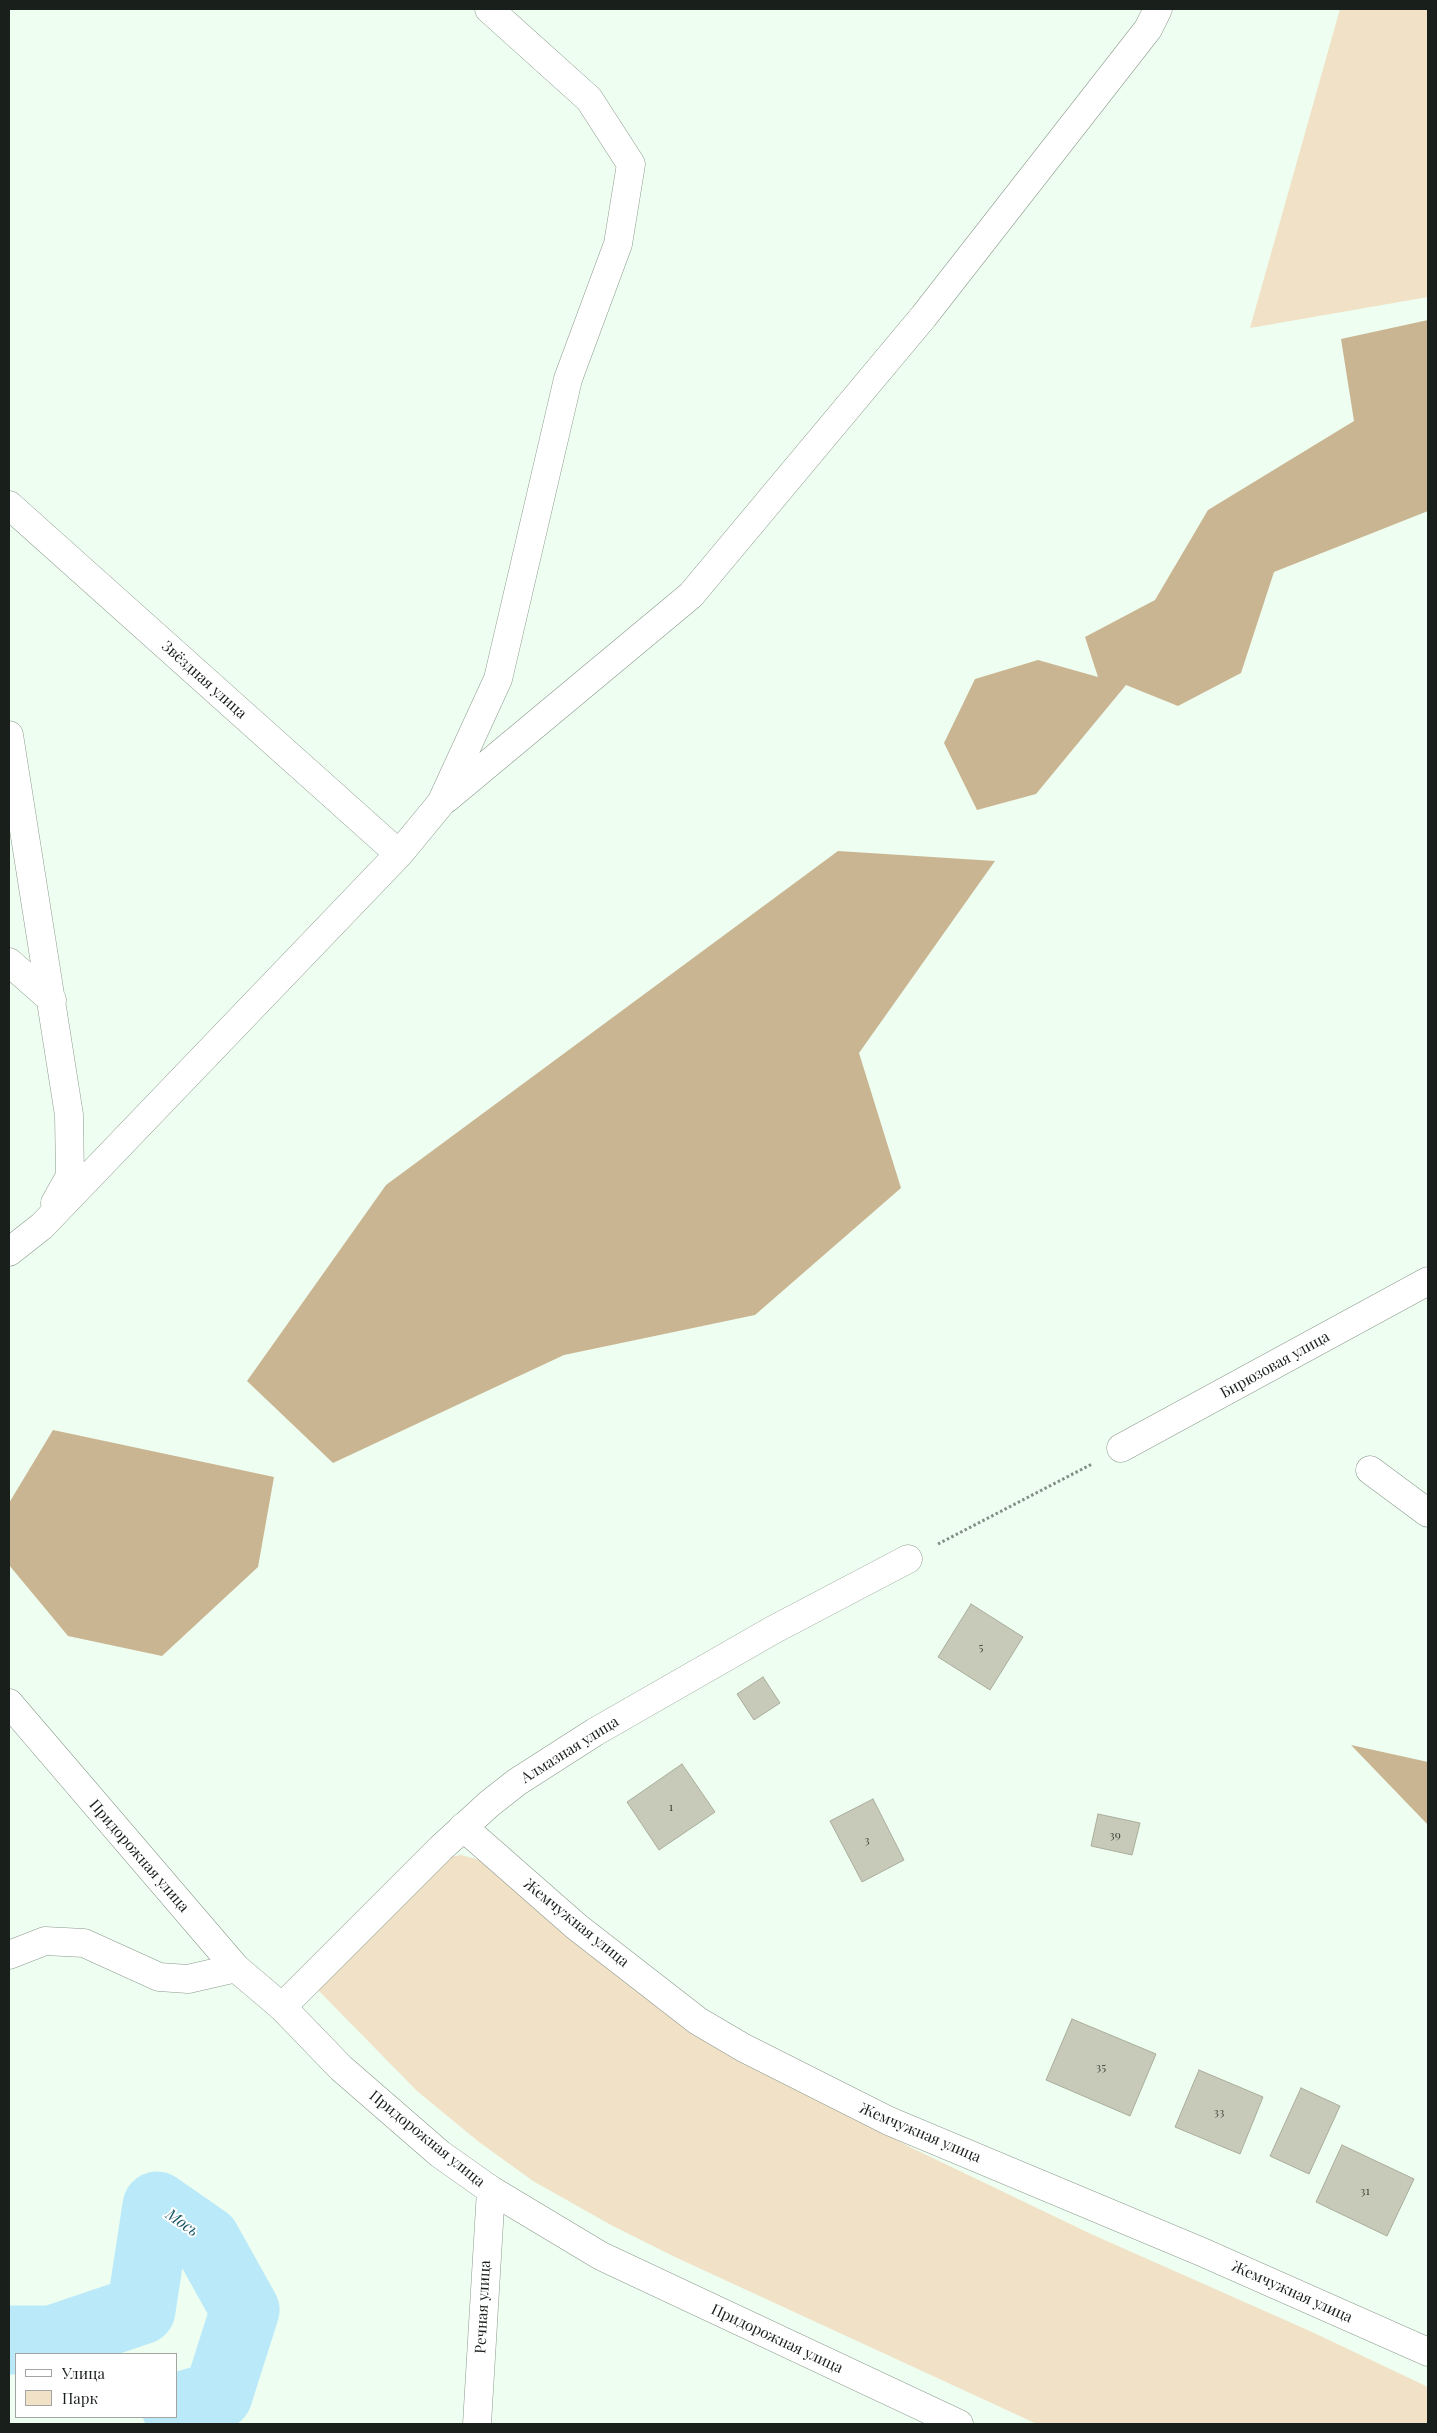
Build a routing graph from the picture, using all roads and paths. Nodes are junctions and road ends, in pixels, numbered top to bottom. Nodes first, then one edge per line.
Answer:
1 (489, 9) edge
2 (1158, 9) edge
3 (9, 505) edge
4 (9, 735) edge
5 (441, 803) junction
6 (399, 854) junction
7 (9, 962) edge
8 (52, 1000) junction
9 (42, 1226) junction
10 (9, 1252) edge
11 (1428, 1281) edge
12 (1121, 1448) joint
13 (1370, 1470) dead end
14 (1428, 1513) edge
15 (908, 1560) joint
16 (9, 1703) edge
17 (463, 1827) junction
18 (9, 1954) edge
19 (236, 1968) junction
20 (282, 2007) junction
21 (491, 2190) junction
22 (1428, 2352) edge
23 (477, 2424) edge
24 (959, 2424) edge

1 - 5 street
2 - 5 street
3 - 6 street, Звёздная улица
4 - 8 street
5 - 6 street
6 - 9 street
7 - 8 street
8 - 9 street
9 - 10 street
11 - 12 street, Бирюзовая улица
12 - 15 path
13 - 14 street
15 - 17 street, Алмазная улица
16 - 19 street, Придорожная улица
17 - 20 street, Алмазная улица
17 - 22 street, Жемчужная улица
18 - 19 street
19 - 20 street, Придорожная улица
20 - 21 street, Придорожная улица
21 - 23 street, Речная улица
21 - 24 street, Придорожная улица

